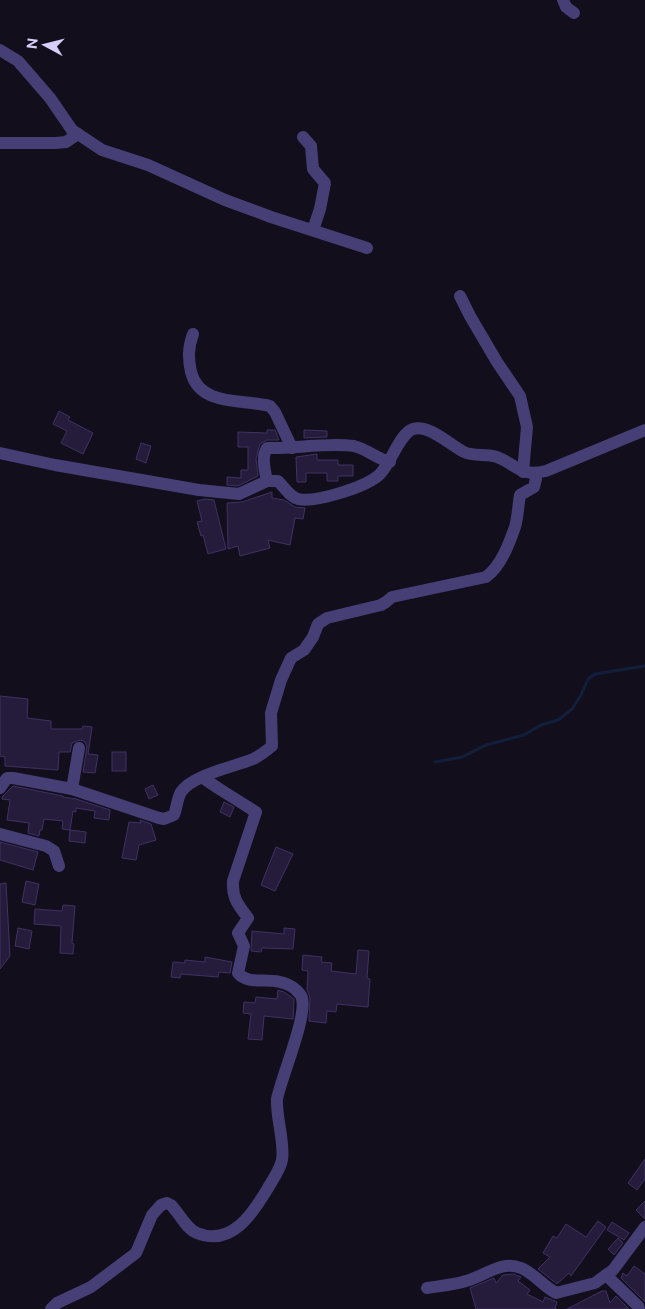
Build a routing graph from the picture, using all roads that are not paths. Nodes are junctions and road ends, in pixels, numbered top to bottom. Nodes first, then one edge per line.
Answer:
1 (564, 0) edge
2 (574, 13) dead end
3 (0, 50) edge
4 (78, 134) junction
5 (302, 137) dead end
6 (0, 143) edge
7 (313, 230) junction
8 (367, 248) dead end
9 (460, 296) dead end
10 (193, 334) dead end
11 (645, 430) edge
12 (292, 448) junction
13 (0, 453) edge
14 (390, 462) junction
15 (528, 472) junction
16 (267, 481) junction
17 (79, 748) dead end
18 (211, 774) junction
19 (2, 780) edge
20 (72, 789) junction
21 (0, 834) edge
22 (59, 866) dead end
23 (645, 1227) edge
24 (606, 1275) junction
25 (427, 1288) dead end
26 (51, 1309) edge
27 (639, 1309) edge

1 - 2 street
3 - 4 street
4 - 6 street
4 - 7 street
5 - 7 street
7 - 8 street
9 - 15 street
10 - 12 street
11 - 15 street
12 - 14 street
12 - 16 street
13 - 16 street
14 - 15 street
14 - 16 street
15 - 18 street
17 - 20 street
18 - 20 street
18 - 26 street
19 - 20 street
21 - 22 street
23 - 24 street
24 - 25 street
24 - 27 street

